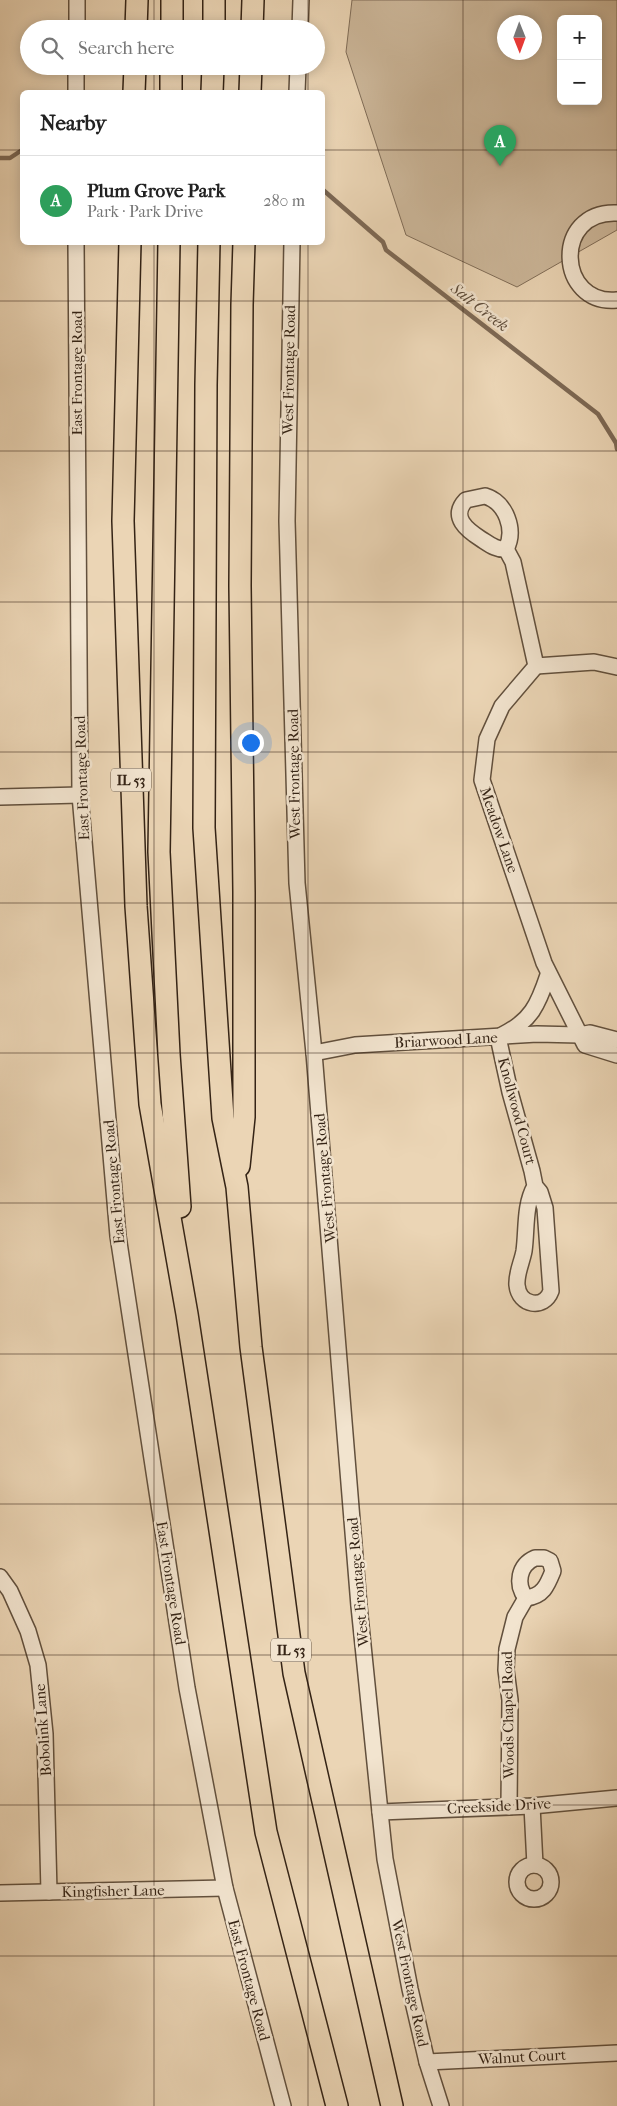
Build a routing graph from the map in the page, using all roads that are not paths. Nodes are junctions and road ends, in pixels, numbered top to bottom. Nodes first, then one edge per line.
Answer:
1 (77, 0) edge
2 (137, 0) edge
3 (172, 0) edge
4 (214, 0) edge
5 (253, 0) edge
6 (301, 0) edge
7 (77, 20) edge
8 (136, 20) edge
9 (172, 20) edge
10 (214, 20) edge
11 (252, 20) edge
12 (300, 20) edge
13 (76, 75) edge
14 (135, 75) edge
15 (171, 75) edge
16 (213, 75) edge
17 (251, 75) edge
18 (298, 75) edge
19 (76, 90) edge
20 (134, 90) edge
21 (171, 90) edge
22 (212, 90) edge
23 (250, 90) edge
24 (297, 90) edge
25 (617, 212) edge
26 (76, 245) edge
27 (130, 245) edge
28 (169, 245) edge
29 (209, 245) edge
30 (244, 245) edge
31 (292, 245) edge
32 (617, 300) edge
33 (506, 549) dead end
34 (536, 666) junction
35 (617, 667) edge
36 (80, 795) junction
37 (0, 797) edge
38 (548, 975) junction
39 (579, 1035) junction
40 (498, 1037) junction
41 (617, 1040) edge
42 (314, 1052) junction
43 (617, 1055) edge
44 (237, 1186) junction
45 (535, 1186) junction
46 (187, 1314) junction
47 (0, 1577) edge
48 (526, 1598) dead end
49 (617, 1798) edge
50 (532, 1806) junction
51 (508, 1807) junction
52 (380, 1812) junction
53 (536, 1865) dead end
54 (225, 1888) junction
55 (48, 1892) junction
56 (0, 1893) edge
57 (617, 2053) edge
58 (427, 2062) junction
59 (282, 2106) edge
60 (337, 2106) edge
61 (392, 2106) edge
62 (441, 2106) edge

1 - 7 street
2 - 8 highway
3 - 9 highway
4 - 10 highway
5 - 11 highway
6 - 12 street
13 - 19 street
14 - 20 highway
15 - 21 highway
16 - 22 highway
17 - 23 highway
18 - 24 street
25 - 32 street
26 - 36 street, East Frontage Road
27 - 46 highway, IL 53
28 - 46 highway, IL 53
29 - 44 highway, IL 53
30 - 44 highway, IL 53
31 - 42 street, West Frontage Road
33 - 34 street
34 - 35 street
34 - 38 street, Meadow Lane
36 - 37 street
36 - 54 street, East Frontage Road
38 - 39 street, Meadow Lane
38 - 40 street
39 - 40 street, Briarwood Lane
39 - 41 street, Briarwood Lane
39 - 43 street
40 - 42 street, Briarwood Lane
40 - 45 street, Knollwood Court
42 - 52 street, West Frontage Road
44 - 61 highway, IL 53
45 - 45 street, Knollwood Court
46 - 60 highway, IL 53
47 - 55 street, Bobolink Lane
48 - 51 street, Woods Chapel Road
49 - 50 street, Creekside Drive
50 - 51 street, Creekside Drive
50 - 53 street
51 - 52 street, Creekside Drive
52 - 58 street, West Frontage Road
54 - 55 street, Kingfisher Lane
54 - 59 street, East Frontage Road
55 - 56 street, Kingfisher Lane
57 - 58 street, Walnut Court
58 - 62 street, West Frontage Road

